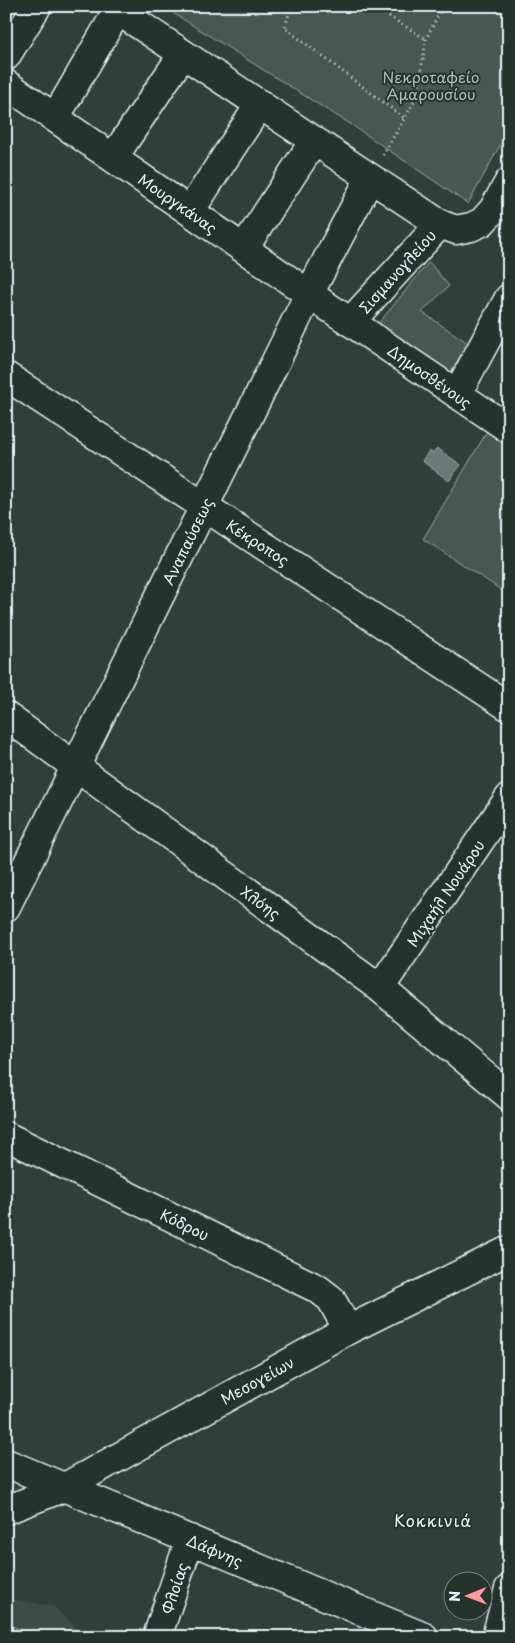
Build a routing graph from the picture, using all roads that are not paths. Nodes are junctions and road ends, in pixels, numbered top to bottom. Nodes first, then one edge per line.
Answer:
1 (37, 6) edge
2 (114, 8) edge
3 (183, 54) junction
4 (6, 56) edge
5 (6, 84) edge
6 (260, 104) junction
7 (55, 118) junction
8 (314, 141) junction
9 (113, 158) junction
10 (370, 178) junction
11 (509, 182) edge
12 (190, 211) junction
13 (440, 224) junction
14 (244, 248) junction
15 (309, 294) junction
16 (509, 298) edge
17 (351, 321) junction
18 (6, 376) edge
19 (456, 394) junction
20 (509, 429) edge
21 (204, 506) junction
22 (509, 707) edge
23 (6, 716) edge
24 (75, 767) junction
25 (509, 798) edge
26 (6, 907) edge
27 (380, 988) junction
28 (509, 1096) edge
29 (6, 1136) edge
30 (509, 1250) edge
31 (348, 1330) junction
32 (6, 1463) edge
33 (64, 1487) junction
34 (6, 1510) edge
35 (190, 1539) junction
36 (509, 1589) edge
37 (157, 1637) edge
38 (424, 1637) edge
39 (496, 1637) edge

1 - 4 street
2 - 3 street
2 - 7 street
3 - 6 street
3 - 9 street
5 - 7 street, Μουργκάνας
6 - 8 street
6 - 12 street
7 - 9 street, Μουργκάνας
8 - 10 street
8 - 14 street
9 - 12 street, Μουργκάνας
10 - 13 street
10 - 15 street, Αναπαύσεως
11 - 13 street, Σισμανογλείου
12 - 14 street, Μουργκάνας
13 - 17 street, Σισμανογλείου
14 - 15 street, Μουργκάνας
15 - 17 street, Μουργκάνας
15 - 21 street, Αναπαύσεως
16 - 19 street
17 - 19 street, Δημοσθένους
18 - 21 street, Κέκροπος
19 - 20 street, Δημοσθένους
21 - 22 street, Κέκροπος
21 - 24 street, Αναπαύσεως
23 - 24 street, Χλόης
24 - 26 street, Αναπαύσεως
24 - 27 street, Χλόης
25 - 27 street, Μιχαήλ Νουάρου
27 - 28 street, Χλόης
29 - 31 street, Κόδρου
30 - 31 street, Μεσογείων
31 - 33 street, Μεσογείων
32 - 33 street, Δάφνης
33 - 34 street, Μεσογείων
33 - 35 street, Δάφνης
35 - 37 street, Φλοίας
35 - 38 street, Δάφνης
36 - 39 street

